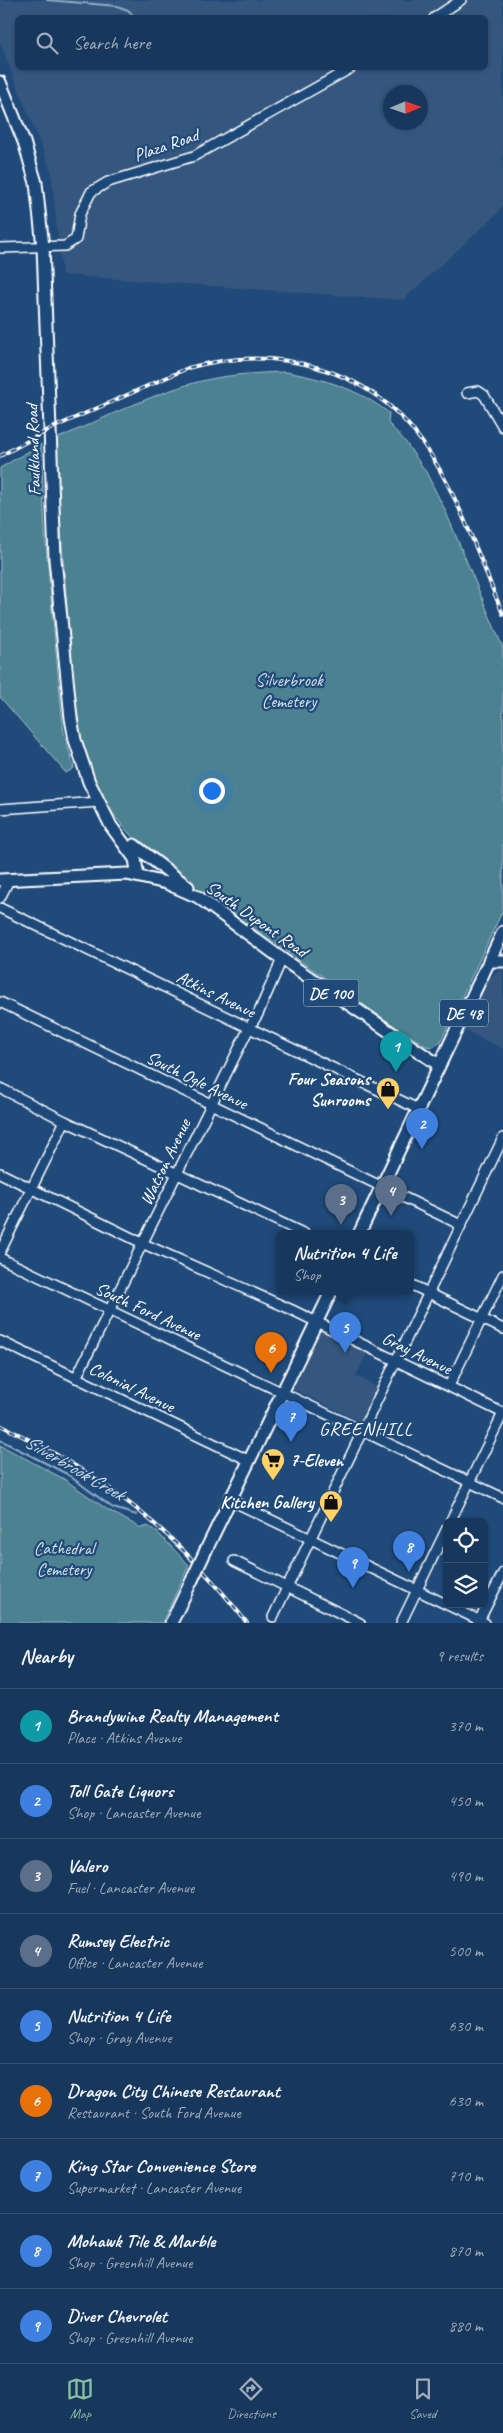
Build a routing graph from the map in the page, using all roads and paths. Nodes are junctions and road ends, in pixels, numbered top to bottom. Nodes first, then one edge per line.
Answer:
1 (461, 0) edge
2 (438, 15) edge
3 (347, 70) edge
4 (0, 82) edge
5 (43, 247) junction
6 (0, 248) edge
7 (467, 393) dead end
8 (503, 427) edge
9 (99, 802) junction
10 (0, 809) edge
11 (107, 816) junction
12 (134, 845) junction
13 (138, 876) junction
14 (4, 880) edge
15 (198, 897) junction
16 (0, 898) edge
17 (0, 908) edge
18 (502, 939) edge
19 (282, 960) junction
20 (489, 961) junction
21 (503, 961) edge
22 (0, 1002) edge
23 (249, 1028) junction
24 (438, 1065) junction
25 (0, 1088) edge
26 (211, 1105) junction
27 (418, 1109) junction
28 (65, 1121) junction
29 (503, 1138) edge
30 (0, 1173) edge
31 (177, 1174) junction
32 (382, 1186) junction
33 (30, 1188) junction
34 (461, 1225) junction
35 (296, 1230) edge
36 (361, 1230) edge
37 (144, 1244) junction
38 (0, 1252) edge
39 (0, 1258) edge
40 (503, 1275) edge
41 (414, 1286) edge
42 (429, 1293) junction
43 (330, 1295) edge
44 (110, 1311) junction
45 (482, 1319) junction
46 (316, 1322) junction
47 (503, 1329) edge
48 (0, 1341) edge
49 (396, 1361) junction
50 (76, 1378) junction
51 (449, 1386) junction
52 (282, 1393) junction
53 (503, 1413) edge
54 (363, 1430) junction
55 (250, 1461) junction
56 (469, 1482) junction
57 (503, 1498) edge
58 (230, 1500) junction
59 (452, 1518) edge
60 (443, 1536) edge
61 (310, 1538) junction
62 (234, 1561) dead end
63 (503, 1572) edge
64 (288, 1587) junction
65 (417, 1590) junction
66 (273, 1617) dead end
67 (481, 1622) edge
68 (171, 1623) edge
69 (360, 1623) edge
70 (401, 1623) edge

1 - 2 street
3 - 5 street, Plaza Road
4 - 5 main road, Faulkland Road
5 - 6 street, Plaza Road
5 - 9 main road, Faulkland Road
7 - 8 street
9 - 10 street
9 - 11 main road, Faulkland Road
11 - 12 main road, Faulkland Road
11 - 13 main road, Faulkland Road
12 - 13 main road, Faulkland Road
12 - 15 main road
13 - 14 main road, South Dupont Road / DE 100
13 - 15 main road, South Dupont Road / DE 100
14 - 16 street
15 - 19 main road, South Dupont Road / DE 100
17 - 23 street, Atkins Avenue
18 - 20 main road, DE 48
19 - 23 street, Watson Avenue
19 - 24 main road, South Dupont Road / DE 100
20 - 21 main road
20 - 24 main road, DE 48
22 - 26 street, South Ogle Avenue
23 - 26 street, Watson Avenue
23 - 27 street, Atkins Avenue
24 - 27 main road, DE 48
25 - 28 street
26 - 31 street, Watson Avenue
26 - 32 street, South Ogle Avenue
27 - 32 main road, DE 48
28 - 31 street
28 - 33 street
29 - 34 street
30 - 33 street, Gray Avenue
31 - 35 street
31 - 37 street, Watson Avenue
32 - 34 street, South Ogle Avenue
32 - 36 main road, DE 48
33 - 37 street, Gray Avenue
33 - 38 street
34 - 42 street
37 - 44 street, Watson Avenue
37 - 46 street, Gray Avenue
39 - 44 street, South Ford Avenue
40 - 45 street
41 - 42 street
42 - 45 street
42 - 49 street
43 - 46 main road
44 - 50 street, Watson Avenue
44 - 52 street, South Ford Avenue
45 - 47 street
45 - 51 street
46 - 49 street, Gray Avenue
46 - 52 main road
48 - 50 street, Colonial Avenue
49 - 51 street, Gray Avenue
49 - 54 street
50 - 55 street, Colonial Avenue
51 - 53 street, Gray Avenue
52 - 54 street, South Ford Avenue
52 - 55 main road
53 - 56 street
54 - 56 street, South Ford Avenue
54 - 61 street
55 - 58 main road
56 - 57 street, South Ford Avenue
56 - 59 street
58 - 61 street
58 - 68 main road, bridge
60 - 65 street
61 - 64 street
61 - 65 street
62 - 64 street
63 - 67 street
64 - 66 street
64 - 69 street
65 - 67 street
65 - 70 street

